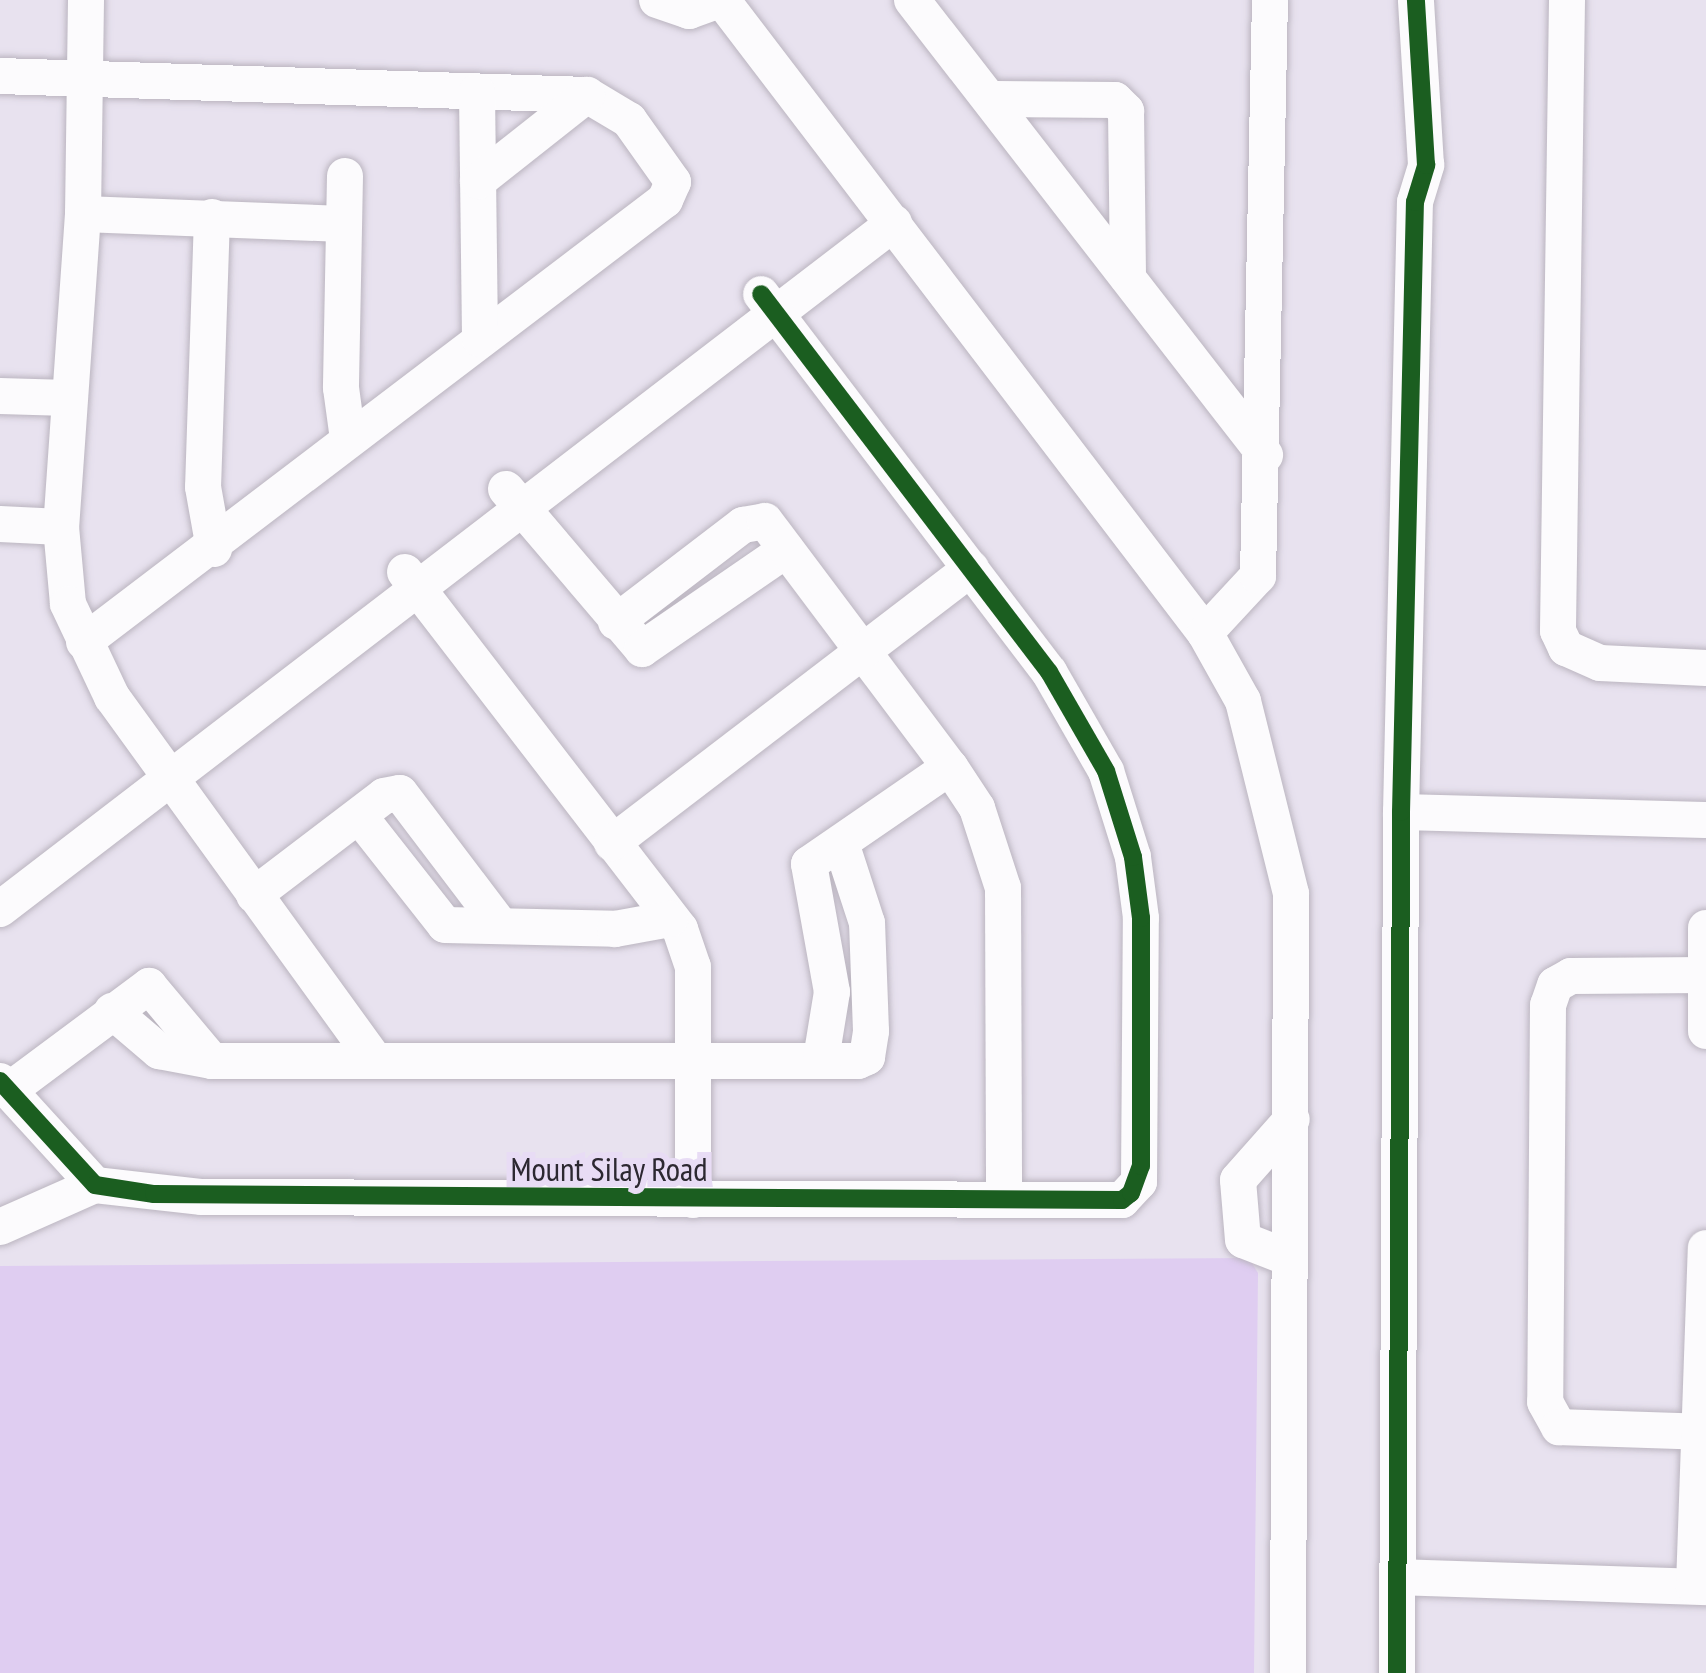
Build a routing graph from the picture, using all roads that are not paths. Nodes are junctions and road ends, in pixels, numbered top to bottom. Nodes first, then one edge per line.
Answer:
1 (86, 0) edge
2 (657, 0) edge
3 (721, 0) edge
4 (912, 0) edge
5 (1270, 0) edge
6 (1415, 0) edge
7 (1568, 0) edge
8 (0, 76) edge
9 (82, 79) junction
10 (478, 92) junction
11 (587, 95) junction
12 (994, 100) junction
13 (345, 176) dead end
14 (478, 181) junction
15 (887, 213) junction
16 (83, 214) junction
17 (212, 217) junction
18 (343, 224) junction
19 (1128, 278) junction
20 (769, 304) junction
21 (480, 340) junction
22 (0, 396) edge
23 (68, 398) junction
24 (347, 439) junction
25 (1265, 455) junction
26 (513, 498) junction
27 (0, 524) edge
28 (61, 527) junction
29 (214, 548) junction
30 (971, 569) junction
31 (412, 580) junction
32 (1205, 633) junction
33 (84, 642) junction
34 (866, 651) junction
35 (1706, 668) edge
36 (950, 767) junction
37 (165, 771) junction
38 (1401, 812) junction
39 (360, 817) junction
40 (1706, 820) edge
41 (612, 843) junction
42 (0, 884) edge
43 (254, 895) junction
44 (0, 910) edge
45 (670, 919) junction
46 (501, 926) junction
47 (1706, 928) edge
48 (1706, 975) edge
49 (1706, 1030) edge
50 (371, 1055) junction
51 (691, 1059) junction
52 (4, 1086) edge
53 (1292, 1119) junction
54 (95, 1186) junction
55 (1004, 1196) junction
56 (693, 1200) junction
57 (0, 1228) edge
58 (1706, 1248) edge
59 (1289, 1258) junction
60 (1706, 1278) edge
61 (1704, 1431) edge
62 (1398, 1577) junction
63 (1700, 1586) edge
64 (1288, 1673) edge
65 (1397, 1673) edge

1 - 9 street
2 - 3 street
3 - 15 street
4 - 12 street
5 - 25 street
6 - 38 street
7 - 35 street
8 - 9 street
9 - 10 street
9 - 16 street
10 - 11 street
10 - 14 street
11 - 14 street
11 - 21 street
12 - 19 street
12 - 19 street
13 - 18 street
14 - 21 street
15 - 20 street
15 - 32 street
16 - 17 street
16 - 23 street
17 - 18 street
17 - 29 street
18 - 24 street
19 - 25 street
20 - 26 street
20 - 30 street
21 - 24 street
22 - 23 street
23 - 28 street
24 - 29 street
25 - 32 street
26 - 31 street
26 - 34 street
27 - 28 street
28 - 33 street
29 - 33 street
30 - 34 street
30 - 55 street, Mount Silay Road
31 - 37 street
31 - 41 street
32 - 53 street
33 - 37 street
34 - 36 street
34 - 41 street
36 - 51 street
36 - 55 street
37 - 42 street
37 - 43 street
37 - 44 street
38 - 40 street
38 - 62 street
39 - 43 street
39 - 46 street
39 - 46 street
41 - 45 street
43 - 50 street
45 - 46 street
45 - 51 street
47 - 48 street
48 - 49 street
48 - 61 street
50 - 51 street
50 - 52 street
51 - 56 street
52 - 54 street
53 - 59 street
53 - 59 street
54 - 56 street, Mount Silay Road
54 - 57 street
55 - 56 street, Mount Silay Road
58 - 60 street
59 - 64 street
60 - 61 street
61 - 63 street
62 - 63 street
62 - 65 street

